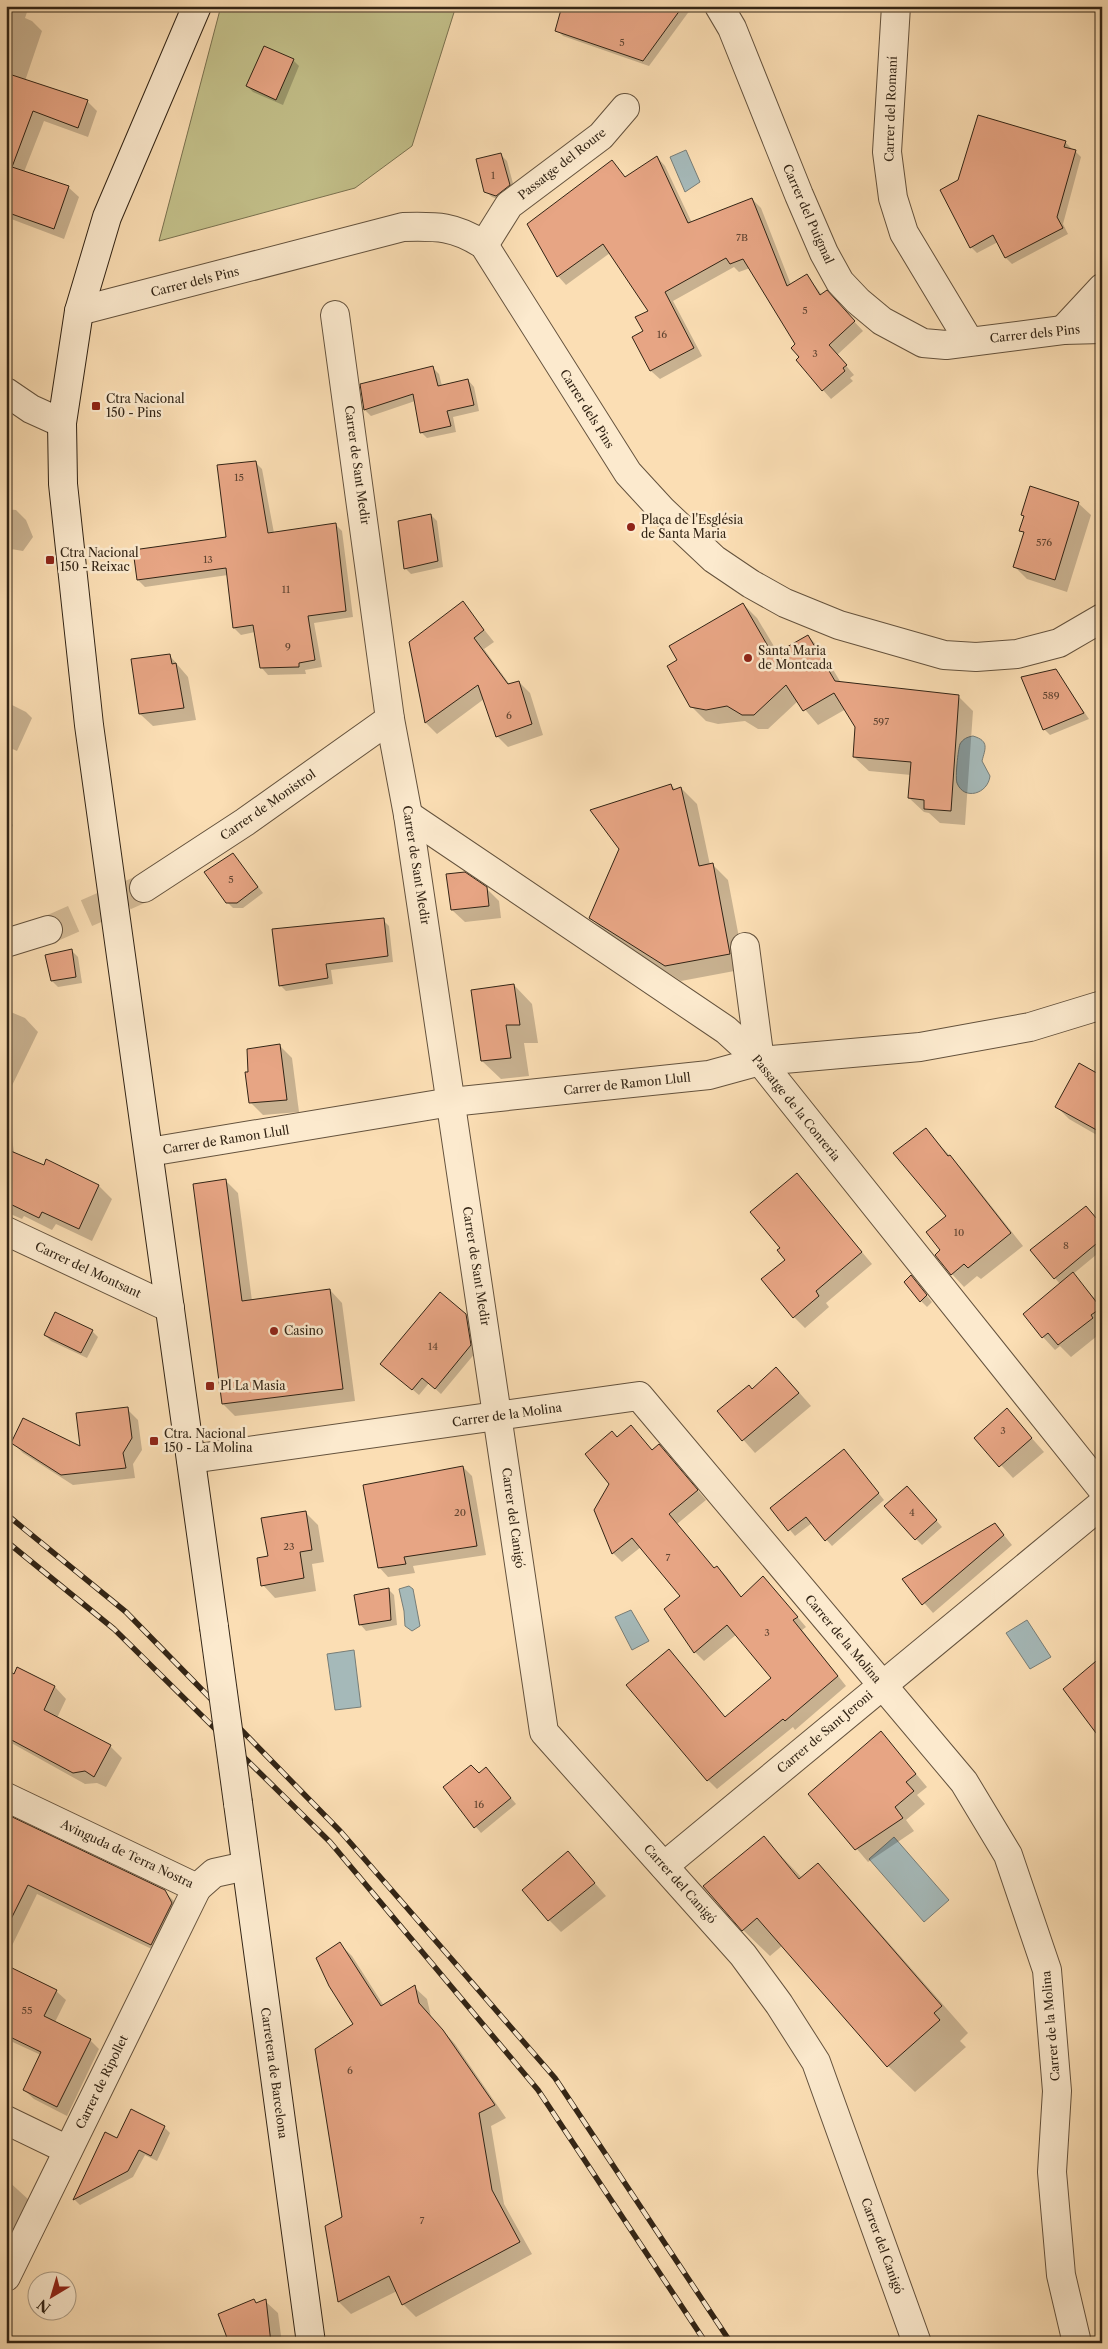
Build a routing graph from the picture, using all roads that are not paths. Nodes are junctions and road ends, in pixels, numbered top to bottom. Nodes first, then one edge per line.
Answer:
1 (197, 6) edge
2 (719, 6) edge
3 (896, 6) edge
4 (624, 108) dead end
5 (484, 245) junction
6 (1102, 288) edge
7 (79, 311) junction
8 (336, 315) dead end
9 (1102, 329) edge
10 (1062, 330) junction
11 (969, 341) junction
12 (6, 392) edge
13 (62, 423) junction
14 (1102, 618) edge
15 (390, 719) junction
16 (408, 815) junction
17 (144, 888) tunnel mouth
18 (48, 930) tunnel mouth
19 (6, 943) edge
20 (745, 947) dead end
21 (1102, 1005) edge
22 (760, 1061) junction
23 (452, 1102) junction
24 (149, 1152) junction
25 (6, 1231) edge
26 (170, 1308) junction
27 (499, 1416) junction
28 (191, 1459) junction
29 (1102, 1489) edge
30 (1102, 1504) edge
31 (882, 1684) junction
32 (6, 1797) edge
33 (246, 1866) junction
34 (664, 1866) junction
35 (197, 1888) junction
36 (6, 2120) edge
37 (68, 2150) junction
38 (6, 2277) edge
39 (311, 2343) edge
40 (917, 2343) edge
41 (1077, 2343) edge

1 - 7 street, Carretera de Barcelona
2 - 11 street, Carrer del Puigmal
3 - 11 street, Carrer del Romaní
4 - 5 street, Passatge del Roure
5 - 7 street, Carrer dels Pins
5 - 14 street, Carrer dels Pins
6 - 10 street
7 - 13 street, Carretera de Barcelona
8 - 15 street, Carrer de Sant Medir
9 - 10 street, Carrer dels Pins
10 - 11 street, Carrer dels Pins
12 - 13 street
13 - 24 street, Carretera de Barcelona
15 - 16 street, Carrer de Sant Medir
15 - 17 street, Carrer de Monistrol
16 - 22 street, Passatge de la Conreria
16 - 23 street, Carrer de Sant Medir
18 - 19 street
20 - 22 street
21 - 22 street, Carrer de Ramon Llull
22 - 23 street, Carrer de Ramon Llull
22 - 29 street, Passatge de la Conreria
23 - 24 street, Carrer de Ramon Llull
23 - 27 street, Carrer de Sant Medir
24 - 26 street, Carretera de Barcelona
25 - 26 street, Carrer del Montsant
26 - 28 street, Carretera de Barcelona
27 - 28 street, Carrer de la Molina
27 - 31 street, Carrer de la Molina
27 - 34 street, Carrer del Canigó
28 - 33 street, Carretera de Barcelona, bridge
30 - 31 street, Carrer de Sant Jeroni
31 - 34 street, Carrer de Sant Jeroni
31 - 41 street, Carrer de la Molina
32 - 35 street, Avinguda de Terra Nostra
33 - 35 street, Avinguda de Terra Nostra
33 - 39 street, Carretera de Barcelona
34 - 40 street, Carrer del Canigó
35 - 37 street, Carrer de Ripollet
36 - 37 street
37 - 38 street, Carrer de Ripollet

